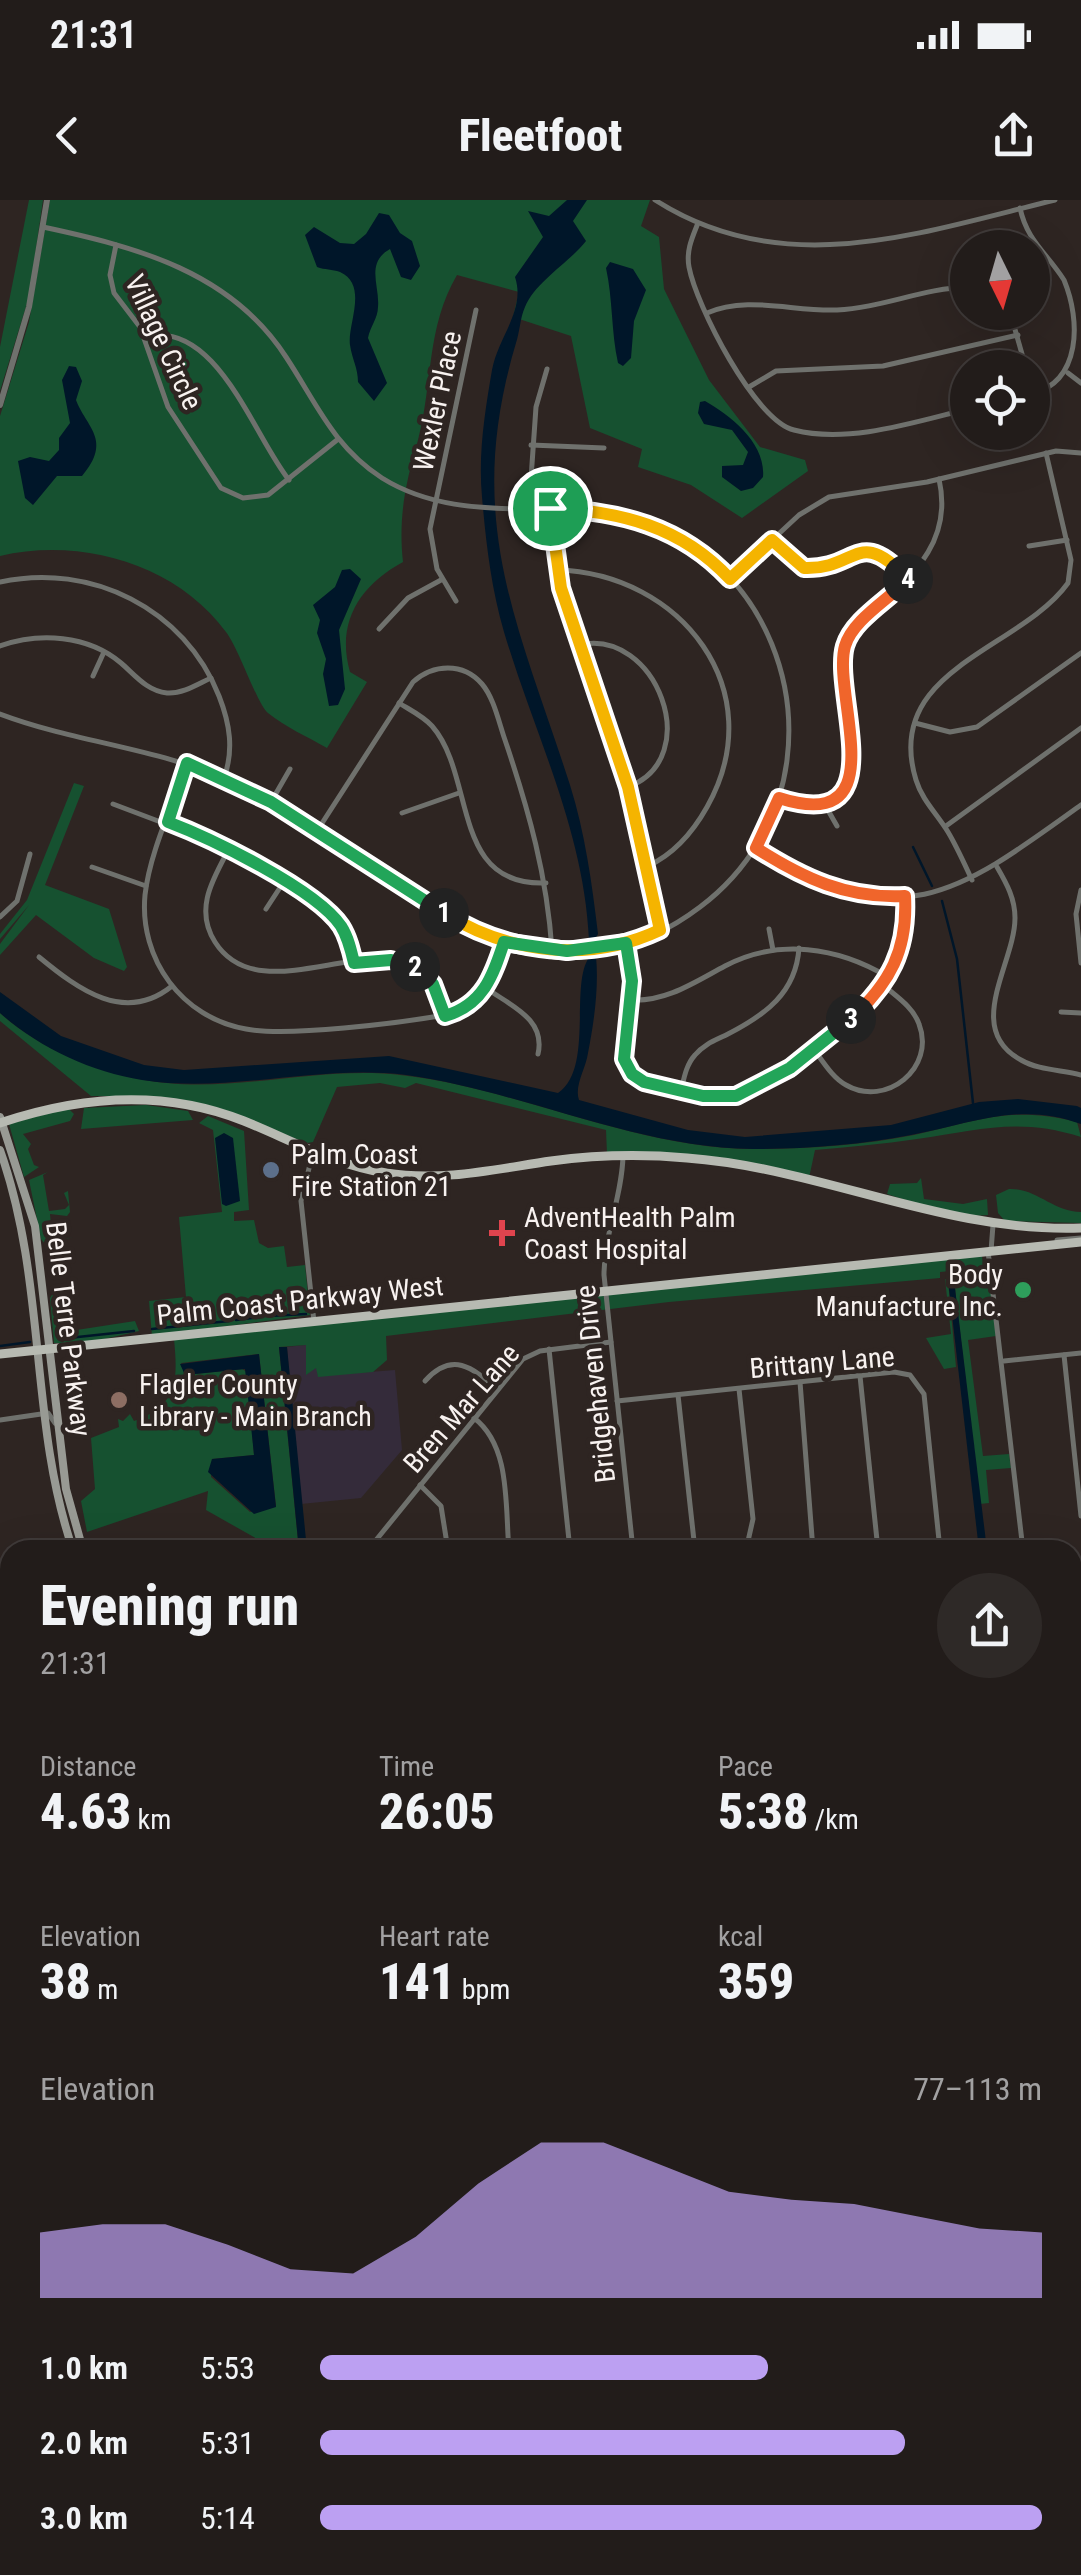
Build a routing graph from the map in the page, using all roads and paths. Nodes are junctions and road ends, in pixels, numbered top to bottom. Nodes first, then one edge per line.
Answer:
1 (47, 200) edge
2 (654, 200) edge
3 (1050, 200) edge
4 (1020, 208) junction
5 (698, 223) junction
6 (44, 227) junction
7 (116, 245) junction
8 (950, 290) edge
9 (476, 310) dead end
10 (707, 313) junction
11 (1016, 330) edge
12 (1018, 335) junction
13 (144, 337) junction
14 (1022, 350) edge
15 (547, 369) dead end
16 (1068, 373) junction
17 (1081, 383) edge
18 (749, 387) junction
19 (1050, 388) edge
20 (1, 399) edge
21 (950, 414) edge
22 (337, 440) junction
23 (531, 446) junction
24 (604, 448) dead end
25 (1046, 453) junction
26 (1081, 453) edge
27 (939, 479) junction
28 (289, 480) junction
29 (435, 500) junction
30 (529, 507) junction
31 (550, 508) junction
32 (772, 540) junction
33 (1067, 540) junction
34 (1030, 546) dead end
35 (557, 570) junction
36 (730, 579) junction
37 (442, 580) junction
38 (908, 580) junction
39 (0, 582) edge
40 (456, 601) dead end
41 (379, 629) dead end
42 (579, 645) junction
43 (0, 646) edge
44 (104, 652) junction
45 (1081, 653) edge
46 (93, 676) dead end
47 (212, 678) junction
48 (399, 704) junction
49 (0, 714) edge
50 (915, 723) junction
51 (1081, 728) edge
52 (187, 763) junction
53 (290, 768) dead end
54 (224, 778) junction
55 (628, 787) junction
56 (459, 793) junction
57 (779, 798) junction
58 (271, 802) junction
59 (113, 804) dead end
60 (825, 804) junction
61 (1081, 804) edge
62 (402, 813) dead end
63 (168, 822) junction
64 (836, 826) dead end
65 (945, 827) junction
66 (317, 831) junction
67 (756, 848) junction
68 (229, 849) junction
69 (30, 854) dead end
70 (646, 866) junction
71 (997, 866) junction
72 (92, 867) dead end
73 (972, 880) junction
74 (284, 883) junction
75 (546, 883) junction
76 (146, 886) junction
77 (1081, 890) edge
78 (905, 896) junction
79 (266, 909) dead end
80 (0, 917) edge
81 (769, 929) dead end
82 (660, 930) junction
83 (504, 942) junction
84 (626, 943) junction
85 (799, 948) junction
86 (552, 950) junction
87 (773, 950) junction
88 (39, 957) dead end
89 (354, 963) junction
90 (1081, 963) edge
91 (888, 977) junction
92 (883, 985) junction
93 (172, 986) junction
94 (486, 988) junction
95 (631, 1000) junction
96 (1062, 1012) dead end
97 (1081, 1013) edge
98 (445, 1016) junction
99 (815, 1051) junction
100 (538, 1054) dead end
101 (1081, 1075) edge
102 (681, 1091) junction
103 (1, 1121) edge
104 (0, 1150) edge
105 (314, 1152) junction
106 (623, 1156) junction
107 (993, 1225) junction
108 (1081, 1228) edge
109 (1081, 1240) edge
110 (992, 1251) junction
111 (605, 1291) junction
112 (314, 1322) junction
113 (611, 1342) junction
114 (46, 1350) junction
115 (550, 1350) junction
116 (1081, 1353) edge
117 (0, 1354) edge
118 (1064, 1354) junction
119 (1004, 1361) junction
120 (860, 1376) junction
121 (425, 1381) dead end
122 (800, 1382) junction
123 (739, 1388) junction
124 (497, 1389) junction
125 (678, 1395) junction
126 (617, 1401) junction
127 (48, 1413) junction
128 (474, 1418) junction
129 (0, 1420) edge
130 (65, 1480) junction
131 (420, 1485) junction
132 (1081, 1516) edge
133 (70, 1540) edge
134 (80, 1540) edge
135 (376, 1540) edge
136 (446, 1540) edge
137 (508, 1540) edge
138 (569, 1540) edge
139 (631, 1540) edge
140 (695, 1540) edge
141 (748, 1540) edge
142 (812, 1540) edge
143 (877, 1540) edge
144 (939, 1540) edge
145 (1022, 1540) edge
146 (177, 2575) edge
147 (204, 2575) edge

1 - 6 street
2 - 5 street
3 - 4 street
4 - 5 street
4 - 16 street
5 - 10 street
6 - 7 street
6 - 20 street
7 - 13 street, Village Circle
7 - 22 street
8 - 10 street
9 - 29 street, Wexler Place
10 - 18 street
11 - 12 street
12 - 14 street
12 - 18 street
13 - 28 street
13 - 28 street, Village Circle
15 - 23 street
16 - 17 street
16 - 19 street
18 - 21 street
22 - 28 street, Village Circle
22 - 29 street
23 - 24 street
23 - 30 street
25 - 26 street
25 - 27 street
25 - 33 street
27 - 32 street
27 - 38 street
29 - 30 street
29 - 37 street, Wexler Place
30 - 31 street
31 - 35 street
31 - 36 street
32 - 36 street
32 - 38 street
33 - 34 street
33 - 50 street
35 - 42 street
35 - 70 street
36 - 57 street
37 - 40 street
37 - 41 street
38 - 60 street
39 - 47 street
42 - 55 street
42 - 55 street
43 - 44 street
44 - 46 street
44 - 47 street
45 - 50 street
47 - 54 street
48 - 56 street
48 - 66 street
48 - 75 street
49 - 52 street
50 - 65 street
51 - 65 street
52 - 54 street
52 - 63 street
53 - 58 street
54 - 58 street
55 - 70 street
56 - 62 street
56 - 75 street
57 - 60 street
57 - 67 street
58 - 66 street
59 - 63 street
60 - 64 street
61 - 71 street
63 - 68 street
63 - 76 street
65 - 73 street
66 - 83 street
67 - 78 street
67 - 82 street
68 - 74 street
68 - 89 street
69 - 80 street
70 - 82 street
71 - 73 street
71 - 101 street
72 - 76 street
73 - 78 street
74 - 79 street
74 - 89 street
75 - 86 street
76 - 93 street
77 - 90 street
78 - 91 street
81 - 87 street
82 - 84 street
83 - 86 street
83 - 94 street
84 - 86 street
84 - 95 street
85 - 87 street
85 - 91 street
85 - 102 street
87 - 95 street
88 - 93 street
89 - 98 street
91 - 92 street
92 - 99 street
92 - 99 street
93 - 98 street
94 - 98 street
94 - 100 street
95 - 102 street
96 - 97 street
99 - 102 street
103 - 105 main road
103 - 114 main road, Belle Terre Parkway
104 - 114 main road, Belle Terre Parkway
105 - 106 main road
105 - 112 street
106 - 107 main road
106 - 111 street, Bridgehaven Drive
107 - 108 main road
107 - 110 street
109 - 110 main road, Palm Coast Parkway West
110 - 111 main road, Palm Coast Parkway West
110 - 119 street
111 - 112 main road, Palm Coast Parkway West
111 - 113 street, Bridgehaven Drive
112 - 114 main road, Palm Coast Parkway West
113 - 115 street, Bren Mar Lane
113 - 126 street, Bridgehaven Drive
114 - 117 main road, Palm Coast Parkway West
114 - 127 main road, Belle Terre Parkway
114 - 130 main road, Belle Terre Parkway
115 - 124 street, Bren Mar Lane
115 - 138 street
116 - 118 street
118 - 119 street
118 - 132 street
119 - 145 street
120 - 122 street, Brittany Lane
120 - 143 street
120 - 144 street, Brittany Lane
121 - 124 street
122 - 123 street, Brittany Lane
122 - 142 street
123 - 125 street, Brittany Lane
123 - 141 street
124 - 128 street, Bren Mar Lane
125 - 126 street, Brittany Lane
125 - 140 street
126 - 139 street, Bridgehaven Drive
127 - 129 street
127 - 130 street
127 - 133 main road, Belle Terre Parkway
128 - 131 street, Bren Mar Lane
128 - 137 street
130 - 134 main road, Belle Terre Parkway
131 - 135 street, Bren Mar Lane
131 - 136 street
146 - 147 street

